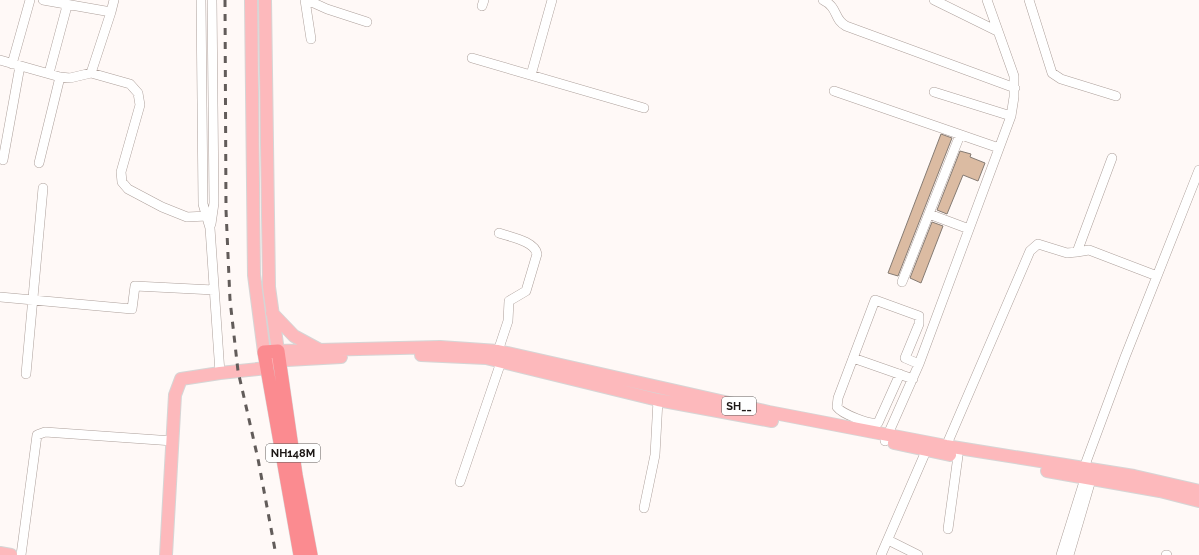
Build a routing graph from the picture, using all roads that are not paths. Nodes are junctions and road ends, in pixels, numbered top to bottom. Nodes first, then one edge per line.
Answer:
1 (30, 0) edge
2 (43, 0) edge
3 (114, 0) edge
4 (201, 0) edge
5 (212, 0) edge
6 (251, 0) edge
7 (265, 0) edge
8 (306, 0) edge
9 (552, 0) edge
10 (823, 0) edge
11 (934, 0) edge
12 (987, 0) edge
13 (1029, 0) edge
14 (67, 6) junction
15 (111, 12) junction
16 (367, 22) dead end
17 (998, 30) junction
18 (311, 39) dead end
19 (472, 58) dead end
20 (0, 60) edge
21 (16, 65) junction
22 (91, 72) junction
23 (49, 73) junction
24 (531, 75) junction
25 (60, 77) junction
26 (1015, 88) junction
27 (834, 92) dead end
28 (934, 92) dead end
29 (1116, 96) dead end
30 (644, 108) dead end
31 (1011, 116) junction
32 (960, 135) junction
33 (999, 148) junction
34 (1112, 158) dead end
35 (3, 160) dead end
36 (39, 162) dead end
37 (1199, 170) edge
38 (43, 188) dead end
39 (929, 214) junction
40 (207, 216) junction
41 (210, 228) junction
42 (969, 229) junction
43 (499, 232) dead end
44 (1077, 252) junction
45 (1157, 276) junction
46 (902, 282) dead end
47 (214, 290) junction
48 (0, 297) edge
49 (31, 300) junction
50 (272, 313) junction
51 (321, 350) junction
52 (278, 355) junction
53 (853, 358) junction
54 (266, 360) junction
55 (499, 361) junction
56 (919, 364) junction
57 (220, 372) junction
58 (26, 374) dead end
59 (900, 374) junction
60 (913, 379) junction
61 (658, 400) junction
62 (887, 438) junction
63 (173, 441) junction
64 (944, 450) junction
65 (926, 451) junction
66 (958, 456) junction
67 (1087, 473) junction
68 (460, 482) dead end
69 (1199, 492) edge
70 (1199, 501) edge
71 (644, 508) dead end
72 (948, 528) dead end
73 (888, 540) junction
74 (0, 553) edge
75 (11, 555) edge
76 (21, 555) edge
77 (166, 555) edge
78 (300, 555) edge
79 (311, 555) edge
80 (881, 555) edge
81 (918, 555) edge
82 (1061, 555) edge
83 (1070, 555) edge

1 - 21 street
2 - 14 street
3 - 15 street
4 - 40 street
5 - 41 street
6 - 54 main road
7 - 50 main road
8 - 16 street
8 - 18 street
9 - 24 street
10 - 26 street
11 - 17 street
12 - 17 street
13 - 29 street
14 - 15 street
14 - 23 street
15 - 22 street
17 - 26 street
19 - 24 street
20 - 21 street
21 - 23 street
21 - 35 street
22 - 25 street
22 - 40 street
23 - 25 street
24 - 30 street
25 - 36 street
26 - 31 street
27 - 32 street
28 - 31 street
31 - 33 street
32 - 33 street
32 - 39 street
33 - 42 street
34 - 44 street
37 - 45 street
38 - 49 street
39 - 42 street
39 - 46 street
40 - 41 street
41 - 47 street
42 - 56 street
43 - 55 street
44 - 45 street
44 - 64 street
45 - 67 street
47 - 49 street
47 - 57 street
48 - 49 street
49 - 58 street
50 - 51 main road
50 - 52 main road
51 - 52 main road, SH__
51 - 55 main road, SH__
52 - 54 highway
52 - 55 main road, SH__
52 - 79 highway, NH148M
53 - 56 street
53 - 59 street
53 - 59 street
54 - 57 main road
54 - 78 highway, NH148M
55 - 61 main road, SH__
55 - 62 main road, SH__
55 - 68 street
56 - 60 street
57 - 63 main road
59 - 60 street
60 - 62 street
61 - 62 main road, SH__
61 - 71 street
62 - 64 main road, SH__
62 - 65 main road, SH__
63 - 76 street
63 - 77 main road
64 - 65 main road, SH__
64 - 66 main road, SH__
64 - 67 main road, SH__
65 - 73 street
66 - 67 main road, SH__
66 - 72 street
67 - 69 main road, SH__
67 - 70 main road, SH__
67 - 82 street
67 - 83 street
73 - 80 street
73 - 81 street
74 - 75 main road

